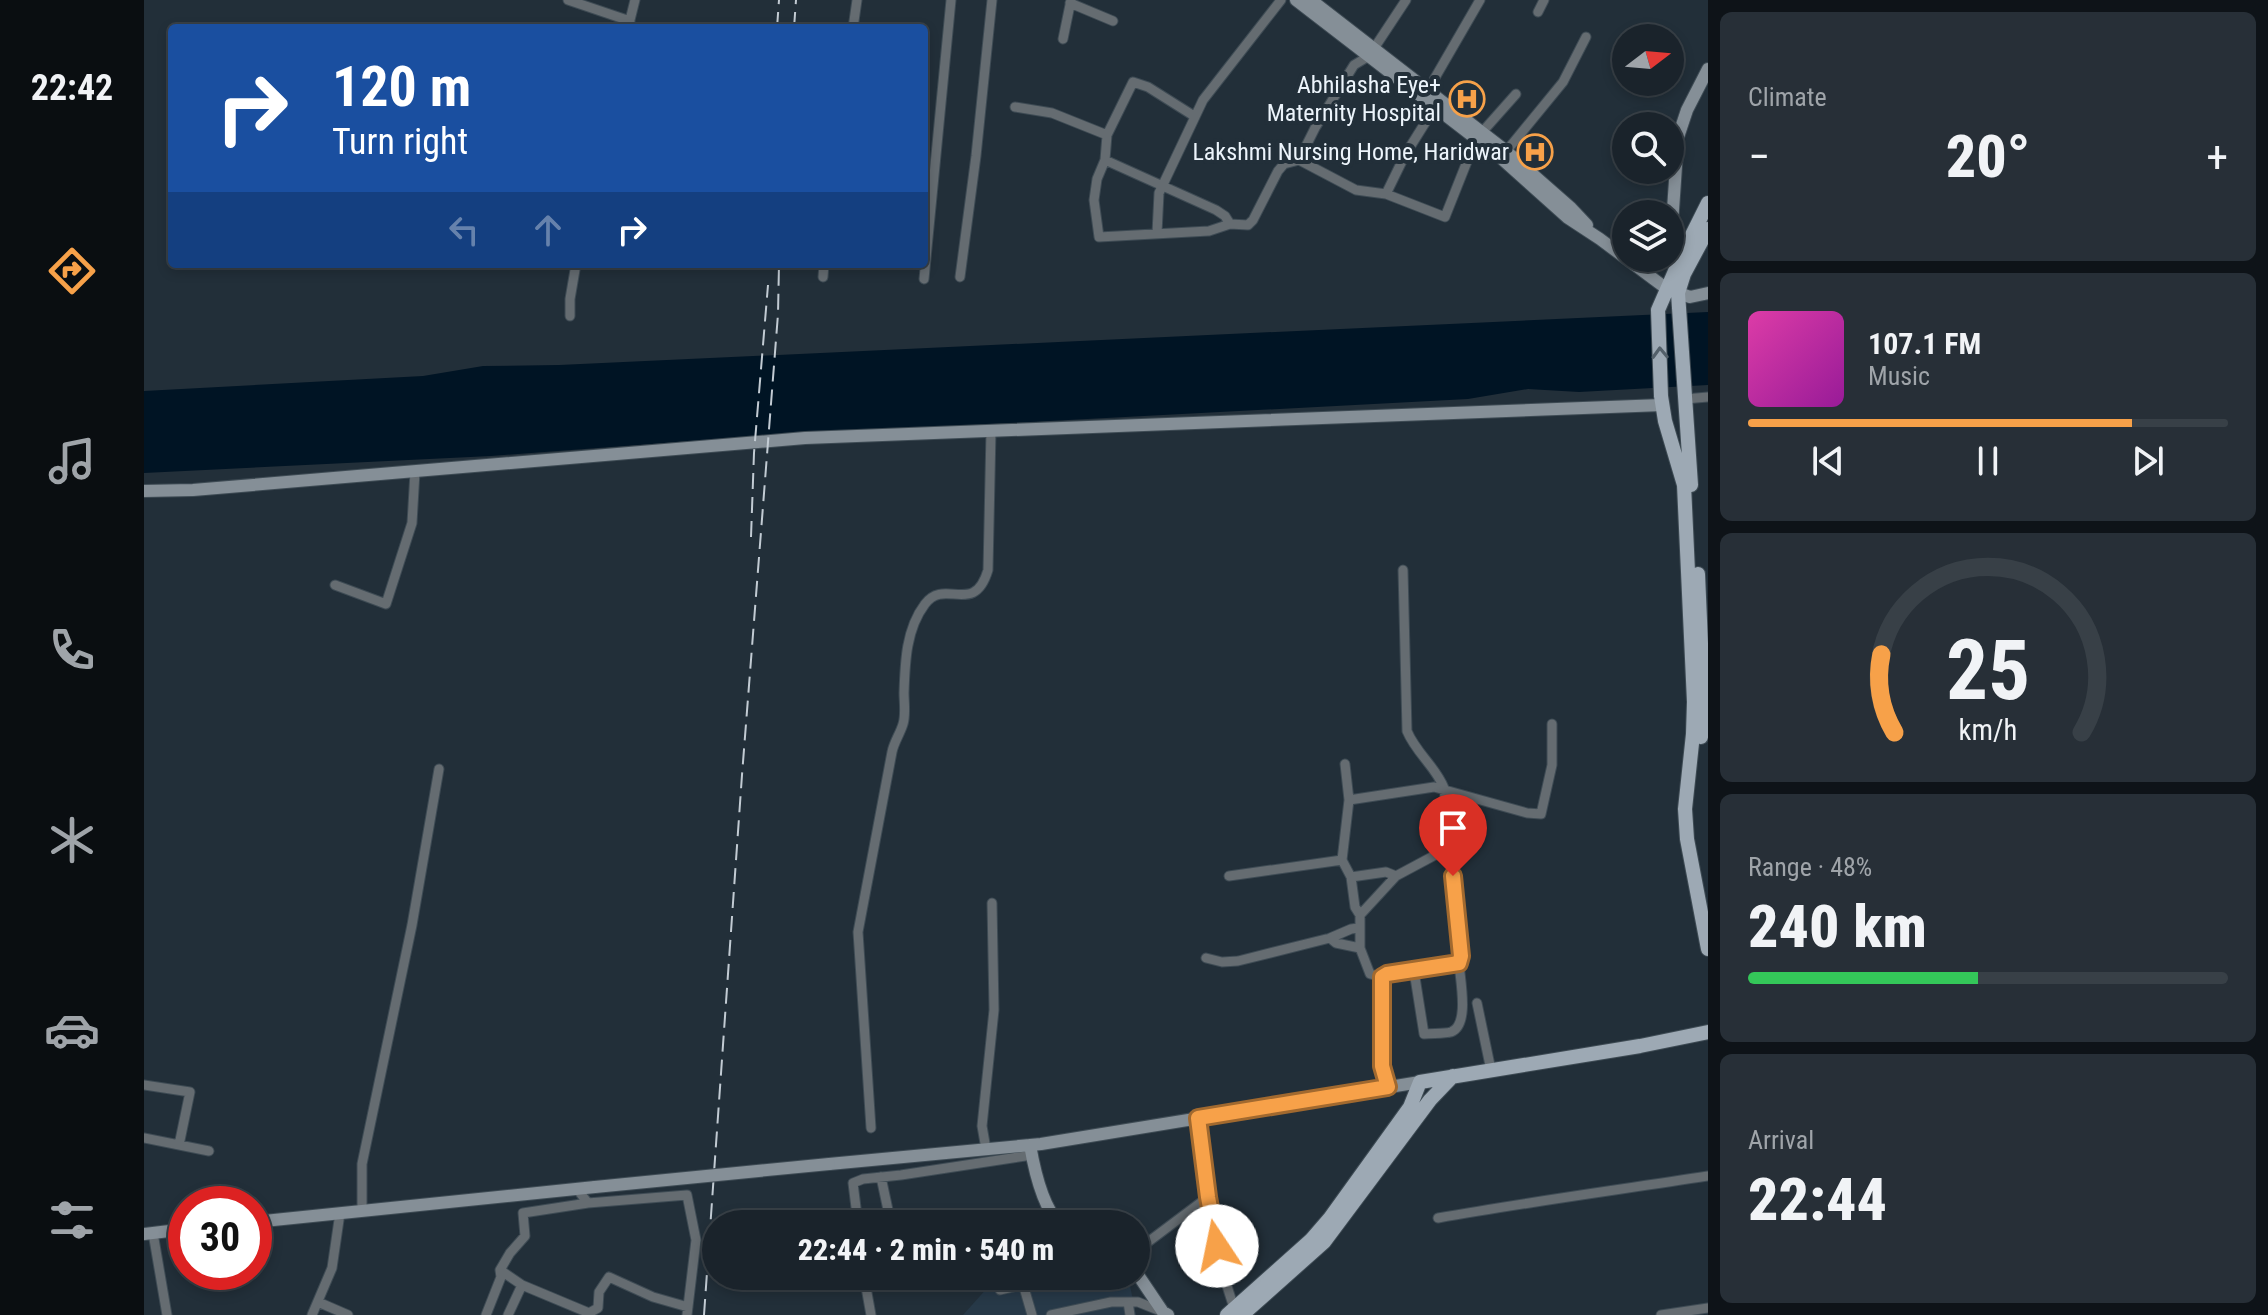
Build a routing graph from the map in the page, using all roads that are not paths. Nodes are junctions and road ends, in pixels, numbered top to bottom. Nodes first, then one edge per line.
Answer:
1 (568, 0) edge
2 (635, 0) edge
3 (857, 0) edge
4 (951, 0) edge
5 (992, 0) edge
6 (1281, 0) edge
7 (1296, 0) edge
8 (1406, 0) edge
9 (1480, 0) edge
10 (1544, 0) edge
11 (1070, 2) edge
12 (1316, 5) edge
13 (1538, 12) dead end
14 (1113, 21) dead end
15 (629, 24) edge
16 (854, 24) edge
17 (1586, 37) dead end
18 (1063, 39) dead end
19 (1371, 52) junction
20 (1708, 69) edge
21 (1426, 94) junction
22 (1516, 94) dead end
23 (1015, 107) dead end
24 (1435, 107) junction
25 (1194, 116) junction
26 (1107, 135) junction
27 (1479, 136) junction
28 (1503, 154) junction
29 (1105, 160) junction
30 (1299, 160) junction
31 (1162, 185) junction
32 (1386, 194) junction
33 (1674, 200) edge
34 (1708, 203) edge
35 (1230, 224) junction
36 (1708, 229) edge
37 (1157, 233) junction
38 (928, 238) edge
39 (1684, 252) edge
40 (575, 268) edge
41 (824, 268) edge
42 (925, 268) edge
43 (1676, 272) edge
44 (823, 277) dead end
45 (960, 277) dead end
46 (924, 279) dead end
47 (1708, 293) edge
48 (1674, 297) junction
49 (570, 316) dead end
50 (1685, 395) junction
51 (1708, 397) edge
52 (1662, 400) junction
53 (991, 431) junction
54 (415, 472) junction
55 (144, 491) edge
56 (1403, 570) dead end
57 (335, 585) dead end
58 (1552, 724) dead end
59 (1345, 764) dead end
60 (439, 769) dead end
61 (1444, 788) junction
62 (1349, 800) junction
63 (1451, 850) junction
64 (1342, 860) junction
65 (1229, 876) dead end
66 (1396, 876) junction
67 (1351, 877) junction
68 (992, 903) dead end
69 (1708, 903) edge
70 (1360, 915) junction
71 (1358, 928) junction
72 (1330, 938) junction
73 (1360, 948) junction
74 (1708, 949) edge
75 (1206, 958) dead end
76 (1459, 963) junction
77 (1414, 971) junction
78 (1382, 977) junction
79 (1477, 1003) dead end
80 (1708, 1032) edge
81 (1491, 1070) junction
82 (1454, 1076) junction
83 (1420, 1082) junction
84 (144, 1085) edge
85 (1388, 1087) junction
86 (1198, 1118) junction
87 (871, 1128) dead end
88 (144, 1138) edge
89 (179, 1145) junction
90 (986, 1149) junction
91 (1031, 1150) junction
92 (209, 1151) dead end
93 (1708, 1176) edge
94 (881, 1177) junction
95 (577, 1189) junction
96 (1208, 1197) junction
97 (588, 1203) junction
98 (856, 1210) edge
99 (888, 1210) edge
100 (1051, 1210) edge
101 (362, 1211) junction
102 (340, 1213) junction
103 (1438, 1218) dead end
104 (272, 1220) edge
105 (149, 1233) edge
106 (1150, 1240) edge
107 (500, 1270) junction
108 (522, 1285) junction
109 (867, 1290) edge
110 (1025, 1290) edge
111 (1149, 1290) edge
112 (318, 1302) junction
113 (1128, 1302) junction
114 (1708, 1308) edge
115 (688, 1311) edge
116 (1166, 1313) edge
117 (1234, 1313) edge
118 (510, 1314) edge
119 (167, 1315) edge
120 (312, 1315) edge
121 (348, 1315) edge
122 (486, 1315) edge
123 (871, 1315) edge
124 (1032, 1315) edge
125 (1051, 1315) edge
126 (1130, 1315) edge
127 (1661, 1315) edge

1 - 15 street
2 - 15 street
3 - 16 street
4 - 38 street
5 - 45 street
6 - 25 street
7 - 12 street
8 - 19 street
9 - 21 street
10 - 13 street
11 - 14 street
11 - 18 street
12 - 19 street
17 - 28 street
19 - 21 street
19 - 30 street
20 - 33 street
21 - 24 street
21 - 27 street
22 - 27 street
23 - 26 street
24 - 27 street
24 - 32 street
25 - 26 street
25 - 31 street
26 - 29 street
27 - 28 street
27 - 32 street
28 - 48 street
29 - 31 street
29 - 37 street
30 - 32 street
30 - 35 street
31 - 35 street
31 - 37 street
34 - 39 main road
35 - 37 street
36 - 48 main road
40 - 49 street
41 - 44 street
42 - 46 street
43 - 48 main road
47 - 48 street
48 - 50 main road
52 -> 48 main road
50 - 51 street
50 - 69 main road
52 - 53 street
52 - 74 main road
53 - 54 street
53 - 87 street
54 - 55 street
54 - 57 street
56 - 61 street
58 - 61 street
59 - 62 street
60 - 101 street
61 - 62 street
61 - 63 street
62 - 64 street
63 - 66 street
63 - 76 street
64 - 65 street
64 - 67 street
66 - 67 street
66 - 70 street
67 - 70 street
68 - 90 street
70 - 71 street
71 - 72 street
71 - 73 street
72 - 73 street
72 - 75 street
73 - 78 street
76 - 77 street
76 - 77 street
77 - 78 street
78 - 85 street
79 - 81 street
80 - 81 main road
81 - 82 main road
82 - 83 main road
82 - 117 main road
83 - 85 street
83 - 117 main road
84 - 89 street
85 - 86 street
86 - 91 street
86 - 96 street
88 - 89 street
89 - 92 street
90 - 91 street
90 - 95 street, bridge
91 - 94 street
91 - 100 street
93 - 103 street
94 - 98 street
94 - 99 street
95 - 97 street
95 - 101 street
96 - 106 street
96 - 117 street
97 - 107 street
97 - 115 street
101 - 102 street
102 - 104 street
102 - 112 street
105 - 119 street
107 - 108 street
107 - 122 street
108 - 115 street
108 - 118 street
109 - 123 street
110 - 124 street
111 - 116 street
112 - 120 street
112 - 121 street
113 - 116 street
113 - 125 street
113 - 126 street
114 - 127 street

